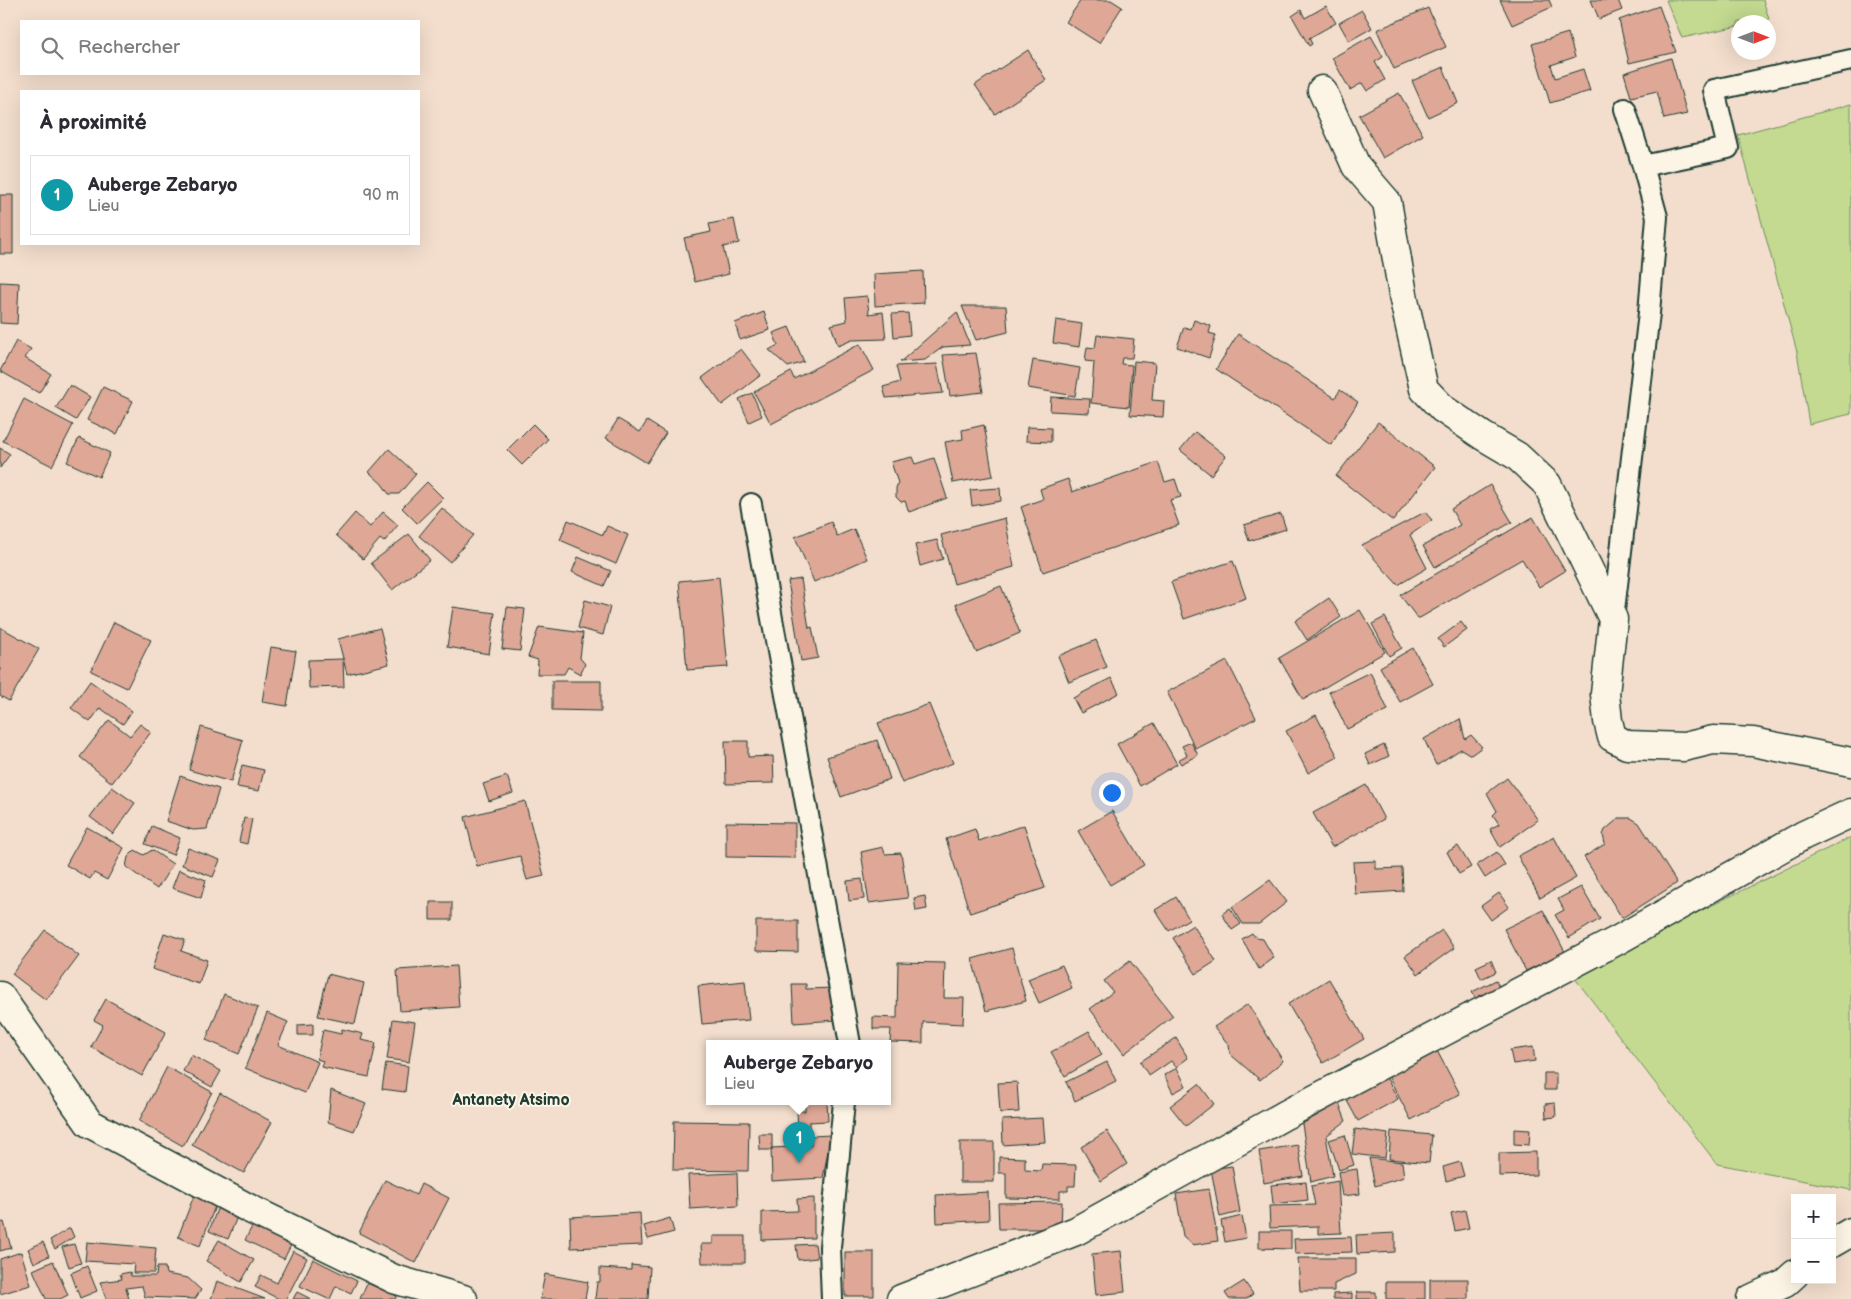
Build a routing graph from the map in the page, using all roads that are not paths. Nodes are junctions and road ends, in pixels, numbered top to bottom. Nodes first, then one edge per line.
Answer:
1 (1851, 60) edge
2 (1322, 90) dead end
3 (1625, 109) dead end
4 (1643, 166) junction
5 (750, 504) dead end
6 (1613, 619) junction
7 (1851, 762) edge
8 (1851, 813) edge
9 (0, 996) edge
10 (849, 1040) edge
11 (844, 1105) edge
12 (1851, 1232) edge
13 (1836, 1241) edge
14 (1791, 1278) edge
15 (463, 1299) edge
16 (832, 1299) edge
17 (901, 1299) edge
18 (1751, 1299) edge

1 - 4 lane
2 - 6 street
3 - 4 lane
4 - 6 lane
5 - 10 lane
6 - 7 street
8 - 17 street
9 - 15 street
11 - 16 lane
12 - 13 street
14 - 18 street

